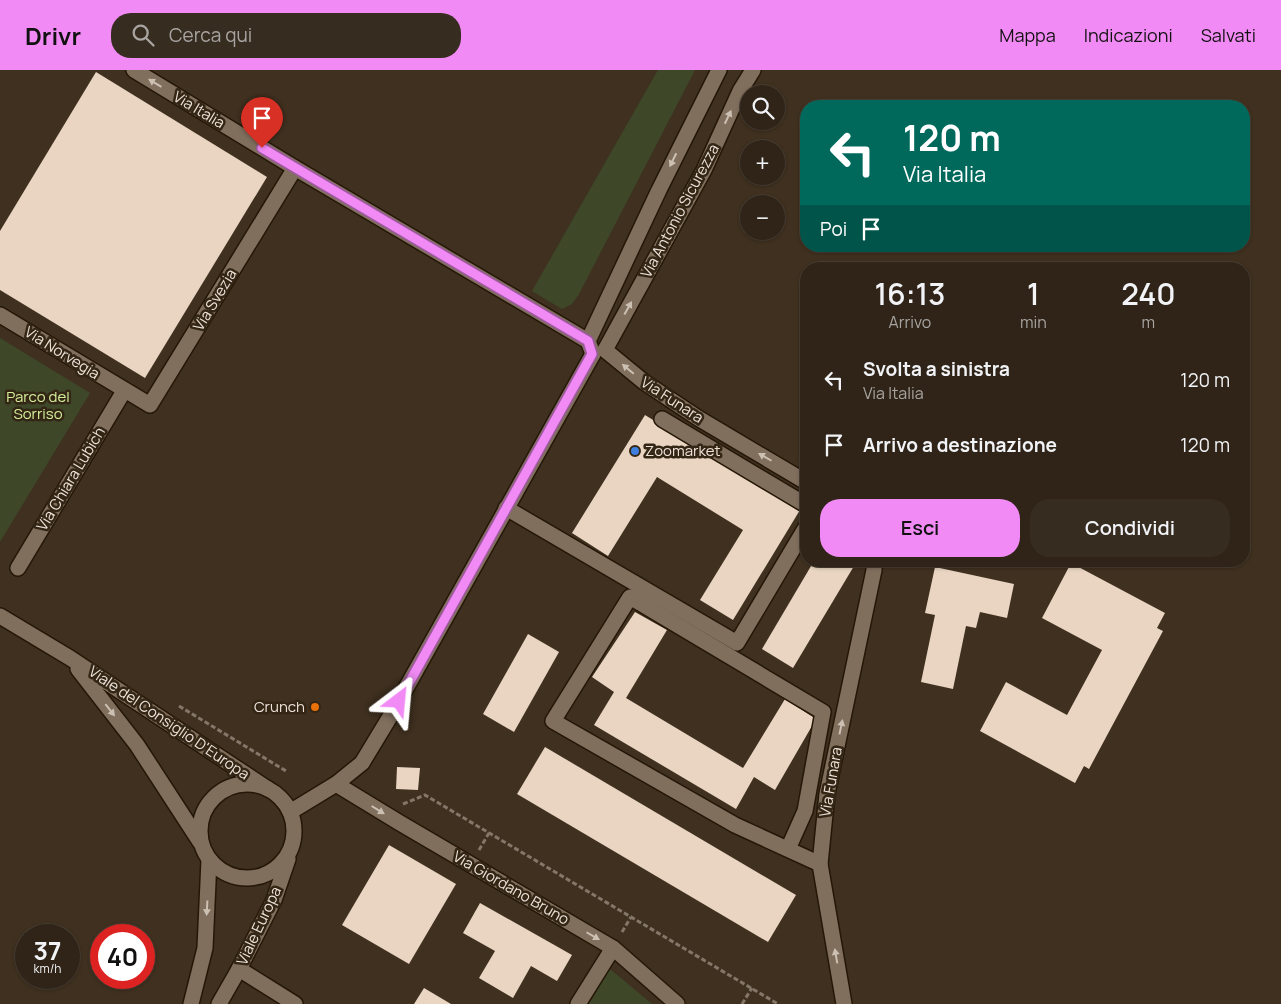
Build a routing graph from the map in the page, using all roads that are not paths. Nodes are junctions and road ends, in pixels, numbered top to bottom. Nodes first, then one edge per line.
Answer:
1 (134, 70) edge
2 (719, 70) edge
3 (753, 70) edge
4 (295, 168) junction
5 (0, 314) edge
6 (595, 348) junction
7 (124, 391) junction
8 (662, 419) dead end
9 (800, 478) edge
10 (800, 501) edge
11 (506, 508) junction
12 (800, 538) edge
13 (874, 567) edge
14 (18, 568) dead end
15 (0, 616) edge
16 (70, 658) junction
17 (336, 784) junction
18 (268, 789) junction
19 (290, 812) junction
20 (201, 844) junction
21 (292, 846) junction
22 (788, 849) junction
23 (209, 860) junction
24 (820, 864) junction
25 (613, 948) junction
26 (239, 969) junction
27 (192, 1004) edge
28 (219, 1004) edge
29 (295, 1004) edge
30 (578, 1004) edge
31 (677, 1004) edge
32 (844, 1004) edge

4 -> 1 street, Via Italia
2 -> 6 street, Via Antonio Sicurezza
6 -> 3 street, Via Antonio Sicurezza
4 - 6 street, Via Italia
4 - 7 street, Via Svezia
5 - 7 street, Via Norvegia
9 -> 6 street, Via Funara
6 - 11 street
7 - 14 street, Via Chiara Lubich
8 - 10 street
11 - 12 street
11 - 17 street
24 -> 13 street, Via Funara
15 - 16 street, Viale del Consiglio D'Europa
16 - 18 street, Viale del Consiglio D'Europa
16 -> 20 street, Viale del Consiglio D'Europa
17 - 19 street
17 -> 25 street, Via Giordano Bruno
18 - 19 street
18 - 20 street
19 - 21 street
20 - 23 street
21 - 23 street
21 - 26 street, Viale Europa
22 - 22 street
22 - 24 street
23 -> 27 street
32 -> 24 street, Via Funara
25 - 30 street
25 - 31 street, Via Giordano Bruno
26 - 28 street, Viale Europa
26 - 29 street

